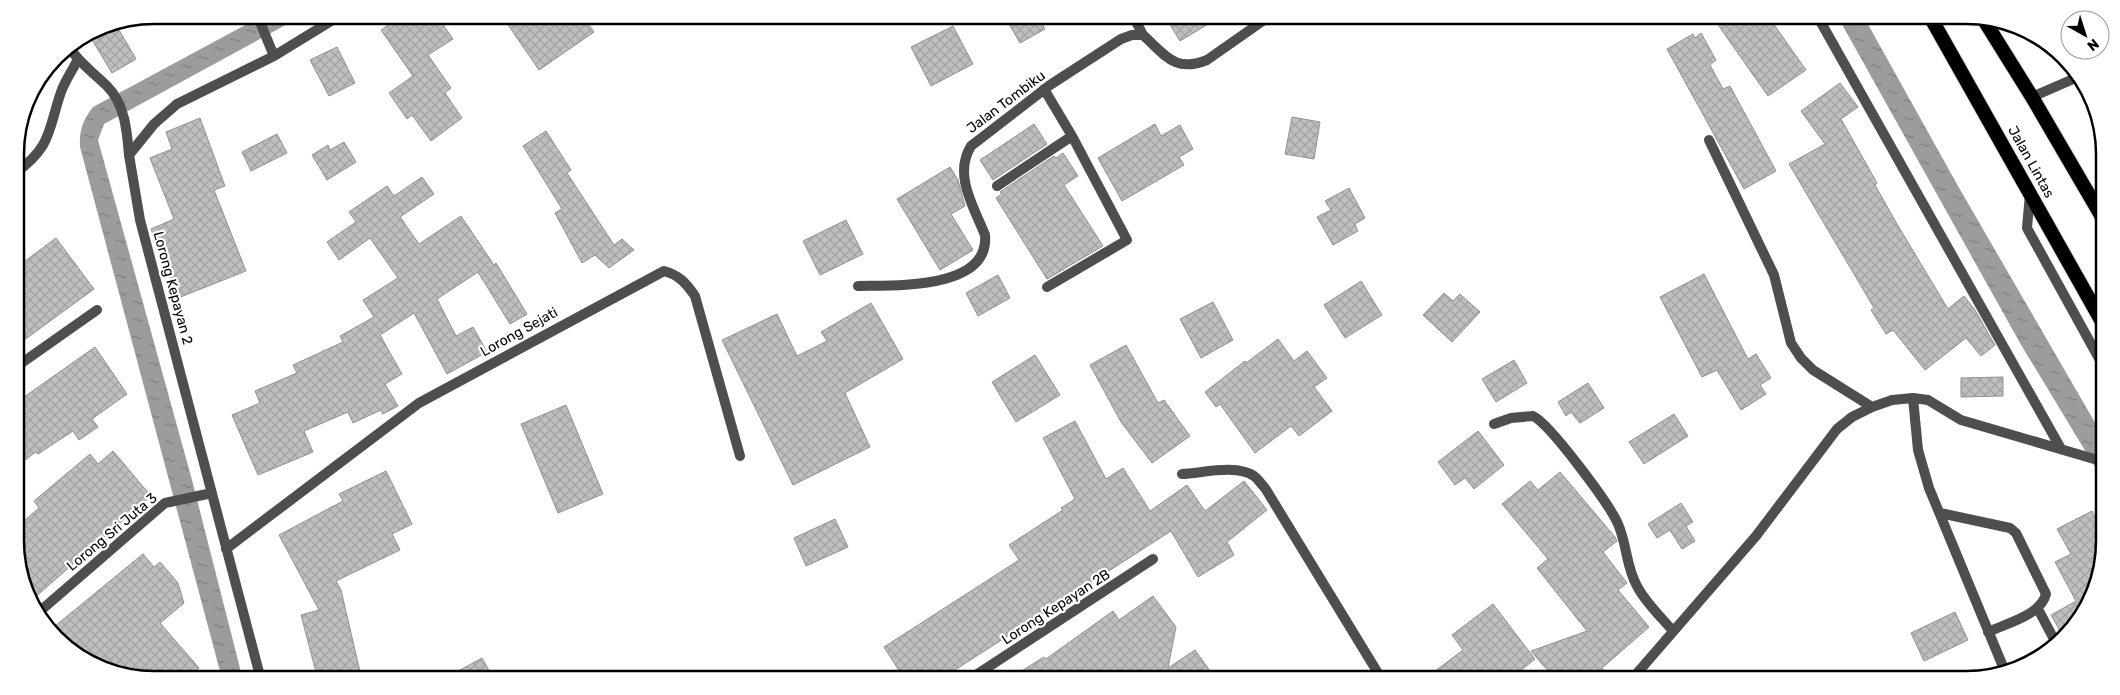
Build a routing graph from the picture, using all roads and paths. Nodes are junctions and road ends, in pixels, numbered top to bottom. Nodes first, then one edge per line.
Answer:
1 (261, 24) edge
2 (328, 24) edge
3 (1137, 24) edge
4 (1258, 24) edge
5 (1822, 24) edge
6 (1934, 24) edge
7 (1989, 26) edge
8 (1143, 35) junction
9 (72, 53) edge
10 (274, 56) junction
11 (77, 61) junction
12 (2073, 79) edge
13 (1044, 89) junction
14 (2032, 97) junction
15 (1072, 136) junction
16 (1709, 140) dead end
17 (129, 155) junction
18 (24, 166) edge
19 (997, 186) dead end
20 (2030, 194) junction
21 (2096, 207) edge
22 (858, 286) dead end
23 (1047, 287) dead end
24 (97, 310) dead end
25 (2096, 310) edge
26 (2096, 353) edge
27 (24, 361) edge
28 (1913, 398) junction
29 (1872, 406) junction
30 (1494, 424) dead end
31 (2060, 447) junction
32 (740, 456) dead end
33 (2096, 459) edge
34 (1182, 474) dead end
35 (212, 493) junction
36 (1940, 514) junction
37 (226, 549) junction
38 (1153, 559) dead end
39 (43, 609) edge
40 (2038, 609) junction
41 (1673, 631) junction
42 (1988, 632) junction
43 (2053, 638) edge
44 (2003, 666) edge
45 (259, 671) edge
46 (982, 671) edge
47 (1377, 671) edge
48 (1639, 671) edge

1 - 10 street
2 - 10 street
3 - 8 street
4 - 8 street
5 - 31 street
6 - 20 highway, Jalan Lintas
7 - 14 highway
8 - 13 street, Jalan Tombiku
9 - 11 street
10 - 17 street
11 - 17 street, Lorong Kepayan 2
11 - 18 street
12 - 14 street
13 - 15 street
13 - 22 street, Jalan Tombiku
14 - 21 highway
15 - 19 street
15 - 23 street
16 - 29 street
17 - 35 street, Lorong Kepayan 2
20 - 25 highway, Jalan Lintas
20 - 26 street
24 - 27 street
28 - 29 street
28 - 31 street
28 - 36 street
29 - 41 street
30 - 41 street
31 - 33 street
32 - 37 street, Lorong Sejati
34 - 47 street
35 - 37 street, Lorong Kepayan 2
35 - 39 street, Lorong Sri Juta 3
36 - 40 street
36 - 42 street
37 - 45 street, Lorong Kepayan 2
38 - 46 street, Lorong Kepayan 2B
40 - 42 street
40 - 43 street
41 - 48 street
42 - 44 street

